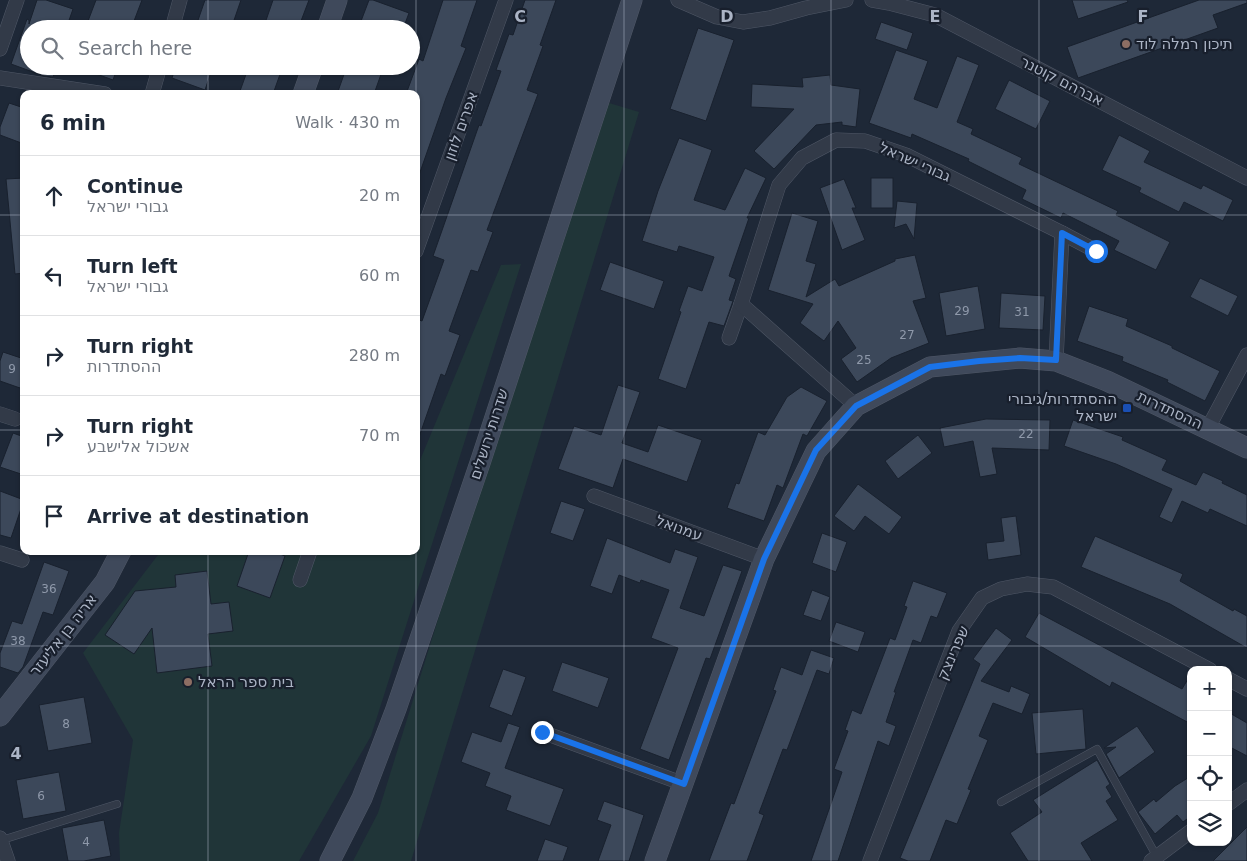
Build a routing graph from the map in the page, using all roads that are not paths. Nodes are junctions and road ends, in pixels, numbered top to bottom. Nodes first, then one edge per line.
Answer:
1 (17, 0) edge
2 (180, 0) edge
3 (337, 0) edge
4 (506, 0) edge
5 (632, 0) edge
6 (678, 0) edge
7 (846, 0) edge
8 (872, 0) edge
9 (174, 20) edge
10 (330, 20) edge
11 (0, 49) edge
12 (157, 75) edge
13 (310, 75) edge
14 (0, 78) edge
15 (79, 90) edge
16 (153, 90) edge
17 (304, 90) edge
18 (1247, 178) edge
19 (1062, 233) junction
20 (420, 240) edge
21 (1096, 251) dead end
22 (741, 304) junction
23 (729, 338) dead end
24 (1247, 356) edge
25 (1056, 360) junction
26 (856, 406) junction
27 (0, 414) edge
28 (14, 419) dead end
29 (1208, 428) junction
30 (1247, 448) edge
31 (594, 496) dead end
32 (0, 553) edge
33 (119, 555) edge
34 (309, 555) edge
35 (764, 559) junction
36 (22, 560) dead end
37 (300, 580) dead end
38 (1202, 666) edge
39 (1232, 681) edge
40 (1247, 689) edge
41 (0, 716) edge
42 (542, 732) dead end
43 (684, 784) junction
44 (1247, 790) edge
45 (1232, 801) edge
46 (1001, 802) dead end
47 (118, 804) dead end
48 (1187, 834) edge
49 (1, 839) edge
50 (1154, 859) edge
51 (8, 861) edge
52 (330, 861) edge
53 (655, 861) edge
54 (870, 861) edge

1 - 11 street
2 - 9 street
3 - 10 street
4 - 20 street, אפרים לוזון
5 - 52 street, שדרות ירושלים
6 - 7 street
8 - 18 street, אברהם קוטנר
12 - 16 street
13 - 17 street
14 - 15 street
19 - 21 street, גבורי ישראל
19 - 22 street, גבורי ישראל
19 - 25 street
22 - 23 street, גבורי ישראל
22 - 26 street
24 - 29 street
25 - 26 street, ההסתדרות
25 - 29 street, ההסתדרות
26 - 35 street, ההסתדרות
27 - 28 street
29 - 30 street, ההסתדרות
31 - 35 street, עמנואל
32 - 36 street
33 - 41 street, אריה בן אליעזר
34 - 37 street
35 - 43 street, ההסתדרות
38 - 54 street, שפרינצק
39 - 40 street
42 - 43 street
43 - 53 street, ההסתדרות
44 - 45 street
46 - 50 lane
47 - 49 lane
48 - 50 street
49 - 51 street

